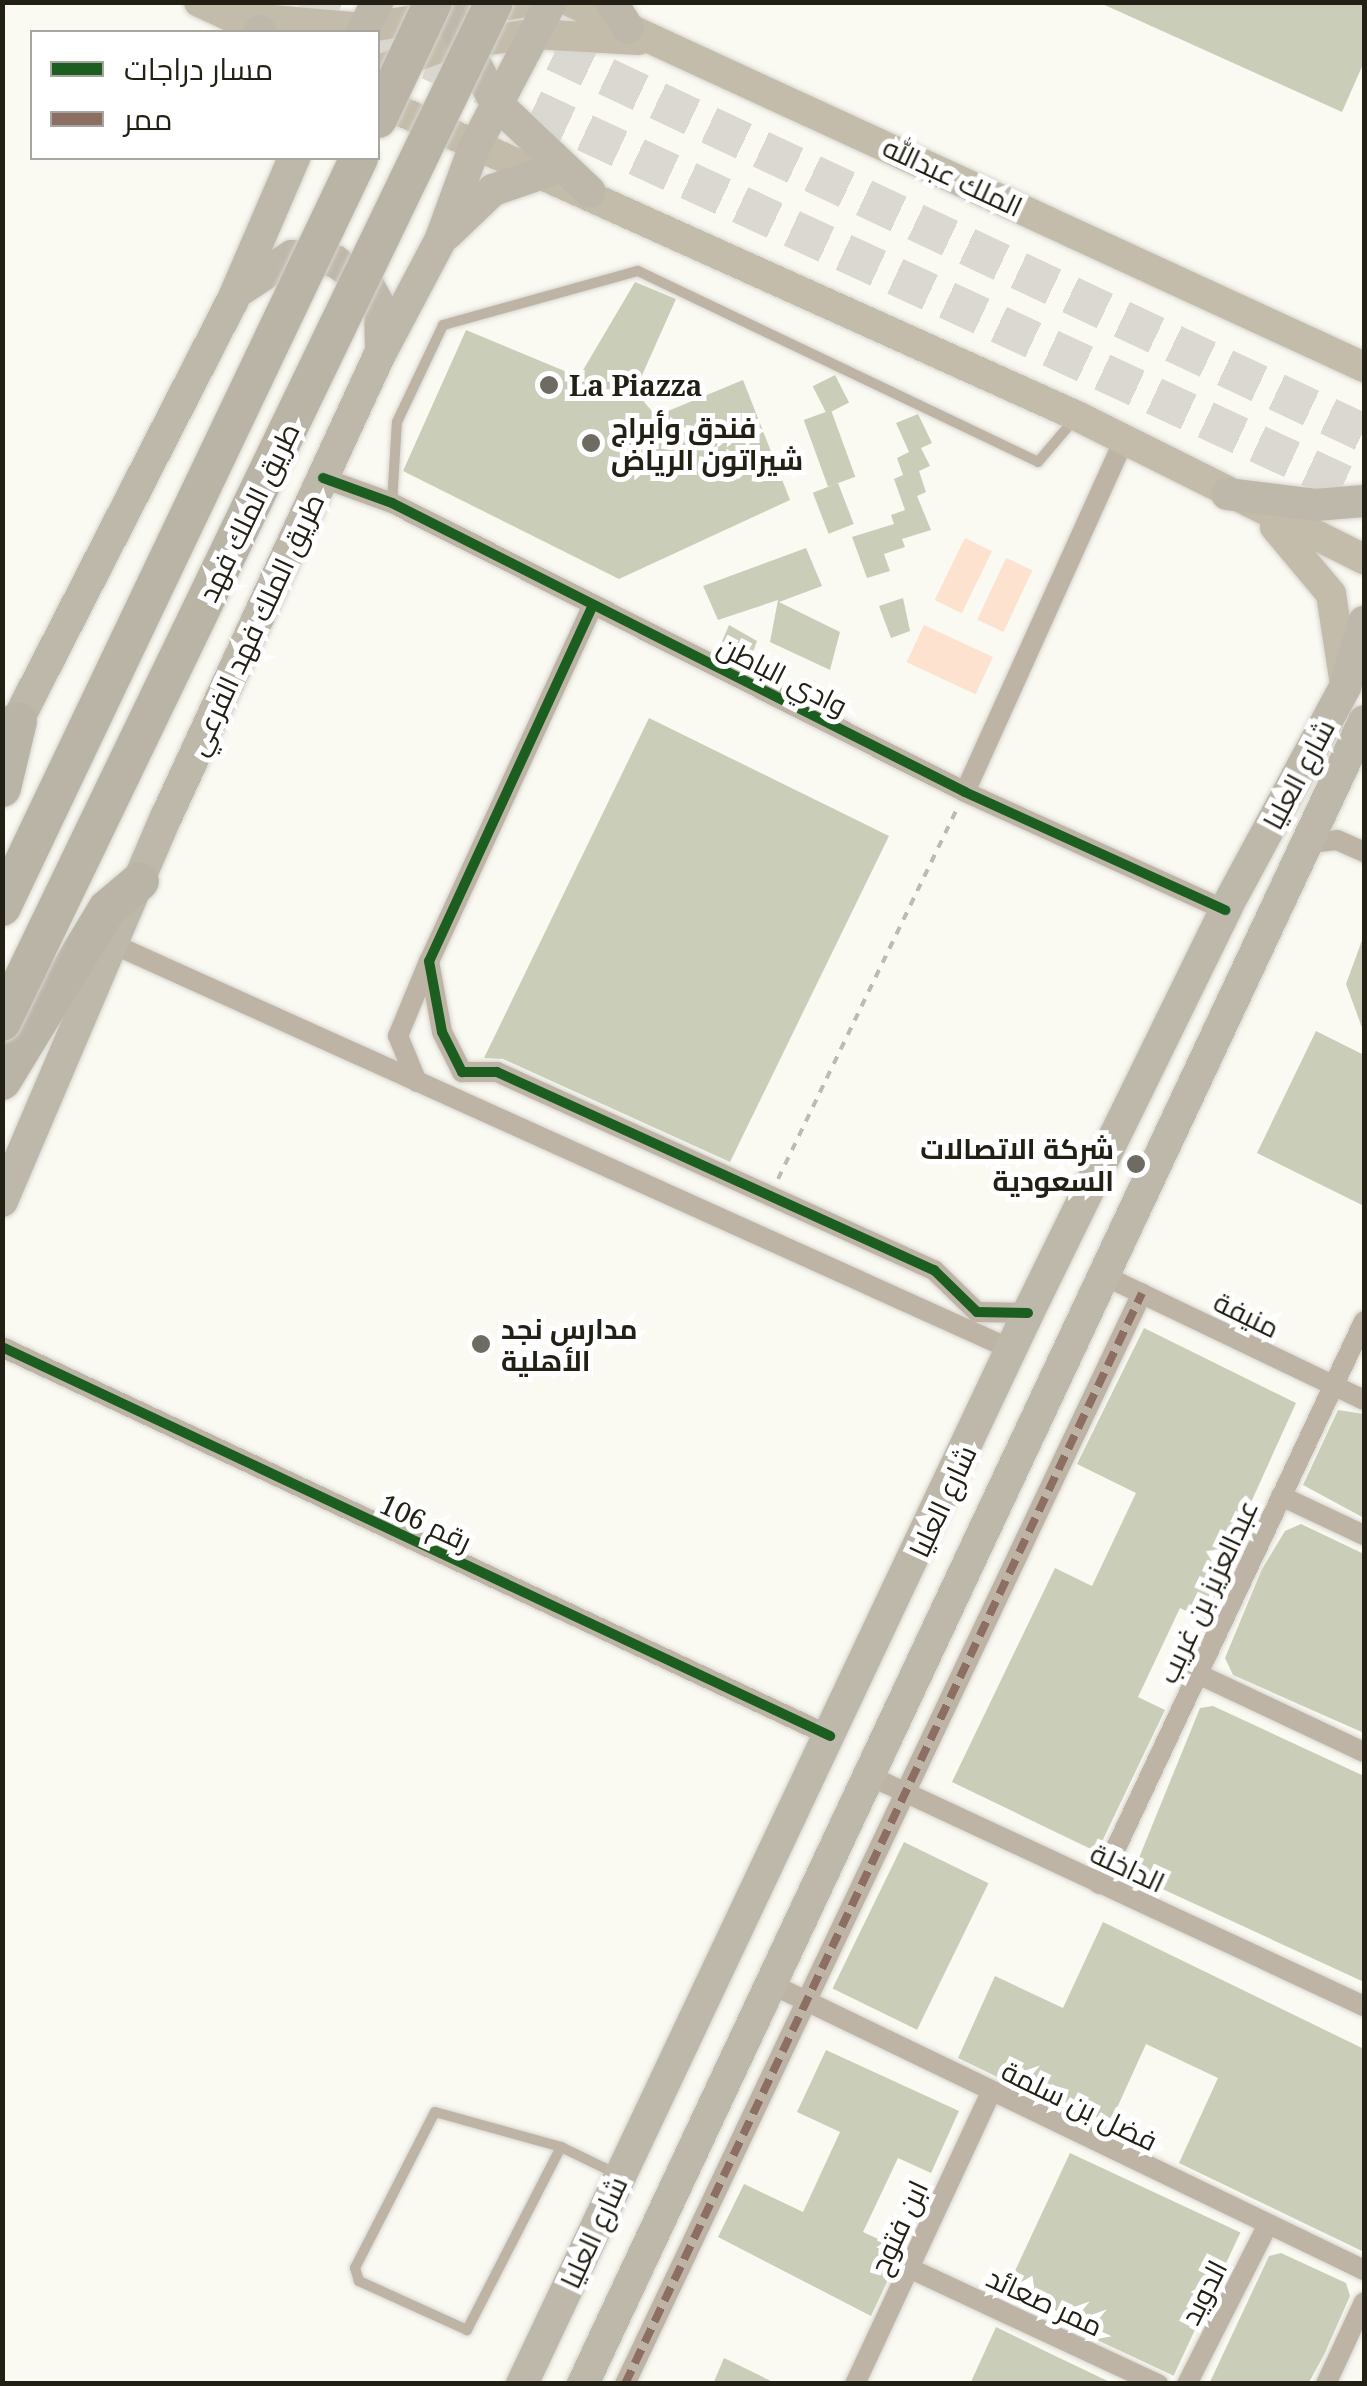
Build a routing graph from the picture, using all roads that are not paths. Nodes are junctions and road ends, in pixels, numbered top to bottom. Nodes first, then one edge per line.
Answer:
1 (278, 2) edge
2 (494, 2) edge
3 (551, 2) edge
4 (571, 2) edge
5 (530, 18) edge
6 (439, 20) edge
7 (240, 21) edge
8 (368, 21) edge
9 (631, 24) edge
10 (380, 68) edge
11 (380, 101) edge
12 (496, 103) junction
13 (380, 117) edge
14 (474, 148) junction
15 (293, 160) edge
16 (359, 160) edge
17 (546, 172) junction
18 (590, 192) junction
19 (440, 240) junction
20 (232, 302) junction
21 (1334, 351) junction
22 (378, 356) junction
23 (1364, 358) edge
24 (1364, 367) edge
25 (1364, 380) edge
26 (1077, 416) junction
27 (1124, 440) junction
28 (323, 478) junction
29 (1227, 494) junction
30 (1364, 500) edge
31 (392, 503) junction
32 (1364, 559) edge
33 (594, 604) junction
34 (1364, 622) edge
35 (1345, 687) junction
36 (1364, 721) edge
37 (10, 735) edge
38 (2, 788) edge
39 (965, 792) junction
40 (1310, 844) junction
41 (1364, 852) edge
42 (140, 881) junction
43 (2, 908) edge
44 (1225, 910) junction
45 (115, 945) junction
46 (429, 961) junction
47 (2, 1022) edge
48 (2, 1081) edge
49 (417, 1082) junction
50 (2, 1201) edge
51 (1106, 1276) junction
52 (1142, 1293) junction
53 (1028, 1312) junction
54 (1364, 1321) edge
55 (2, 1347) edge
56 (1014, 1350) junction
57 (1334, 1386) junction
58 (1364, 1400) edge
59 (1044, 1406) junction
60 (1281, 1496) junction
61 (1364, 1535) edge
62 (1198, 1674) junction
63 (830, 1736) junction
64 (1364, 1752) edge
65 (870, 1776) junction
66 (902, 1791) junction
67 (1099, 1884) junction
68 (773, 1985) junction
69 (803, 2000) junction
70 (1364, 2006) edge
71 (671, 2076) junction
72 (991, 2093) junction
73 (706, 2113) junction
74 (560, 2147) junction
75 (619, 2175) junction
76 (1267, 2226) junction
77 (909, 2268) junction
78 (1364, 2270) edge
79 (1364, 2302) edge
80 (522, 2384) edge
81 (583, 2384) edge
82 (625, 2384) edge
83 (855, 2384) edge
84 (1158, 2384) edge
85 (1188, 2384) edge
86 (1326, 2384) edge

1 - 7 main road
2 - 47 highway, طريق الملك فهد, bridge
3 - 5 main road, طريق الملك فهد الفرعي
4 - 9 main road, الملك عبدالله
5 - 6 main road
5 - 9 main road
5 - 12 main road, طريق الملك فهد الفرعي
6 - 8 main road
6 - 10 main road
6 - 12 main road
6 - 13 highway, bridge
6 - 14 main road
7 - 8 main road
9 - 21 main road, الملك عبدالله
11 - 14 main road
12 - 14 main road, طريق الملك فهد الفرعي
12 - 18 main road
14 - 17 main road
14 - 19 main road, طريق الملك فهد الفرعي
15 - 20 main road
16 - 43 highway, طريق الملك فهد, bridge
17 - 18 main road
17 - 19 main road
18 - 26 main road
19 - 22 main road, طريق الملك فهد الفرعي
20 - 22 main road
20 - 37 main road
21 - 23 main road
21 - 24 main road
21 - 25 main road
22 - 28 main road, طريق الملك فهد الفرعي
26 - 27 main road
26 - 31 lane
27 - 29 main road
27 - 39 street
28 - 31 street, وادي الباطن
28 - 42 main road, طريق الملك فهد الفرعي
29 - 30 main road
29 - 32 main road
29 - 35 main road
31 - 33 street, وادي الباطن
33 - 39 street, وادي الباطن
33 - 46 street
34 - 35 main road, شارع العليا
35 - 44 main road, شارع العليا
36 - 40 main road, شارع العليا
37 - 38 highway
39 - 44 street, وادي الباطن
40 - 41 street
40 - 51 main road, شارع العليا
42 - 45 main road, طريق الملك فهد الفرعي
42 - 48 highway
44 - 53 main road, شارع العليا
45 - 49 street
45 - 50 main road, طريق الملك فهد الفرعي
46 - 49 street
46 - 53 street
49 - 56 street
51 - 52 street, منيفة
51 - 59 main road, شارع العليا
52 - 57 street, منيفة
52 - 66 street
53 - 56 main road, شارع العليا
54 - 57 street, عبدالعزيز بن غريب
55 - 63 street, رقم 106
56 - 59 main road
56 - 63 main road, شارع العليا
57 - 58 street, منيفة
57 - 60 street, عبدالعزيز بن غريب
59 - 65 main road, شارع العليا
60 - 61 street
60 - 62 street, عبدالعزيز بن غريب
62 - 64 street
62 - 67 street, عبدالعزيز بن غريب
63 - 71 main road, شارع العليا
65 - 66 street, الداخلة
65 - 68 main road, شارع العليا
66 - 67 street, الداخلة
66 - 69 street
67 - 70 street, الداخلة
68 - 69 street, فضل بن سلمة
68 - 73 main road, شارع العليا
69 - 72 street, فضل بن سلمة
69 - 82 street
71 - 73 main road
71 - 75 main road, شارع العليا
72 - 76 street, فضل بن سلمة
72 - 77 street, ابن فتوح
73 - 81 main road, شارع العليا
74 - 74 lane
74 - 75 lane
75 - 80 main road, شارع العليا
76 - 78 street, فضل بن سلمة
76 - 85 street, الدويد
77 - 83 street, ابن فتوح
77 - 84 street, ممر صعائد
79 - 86 street

